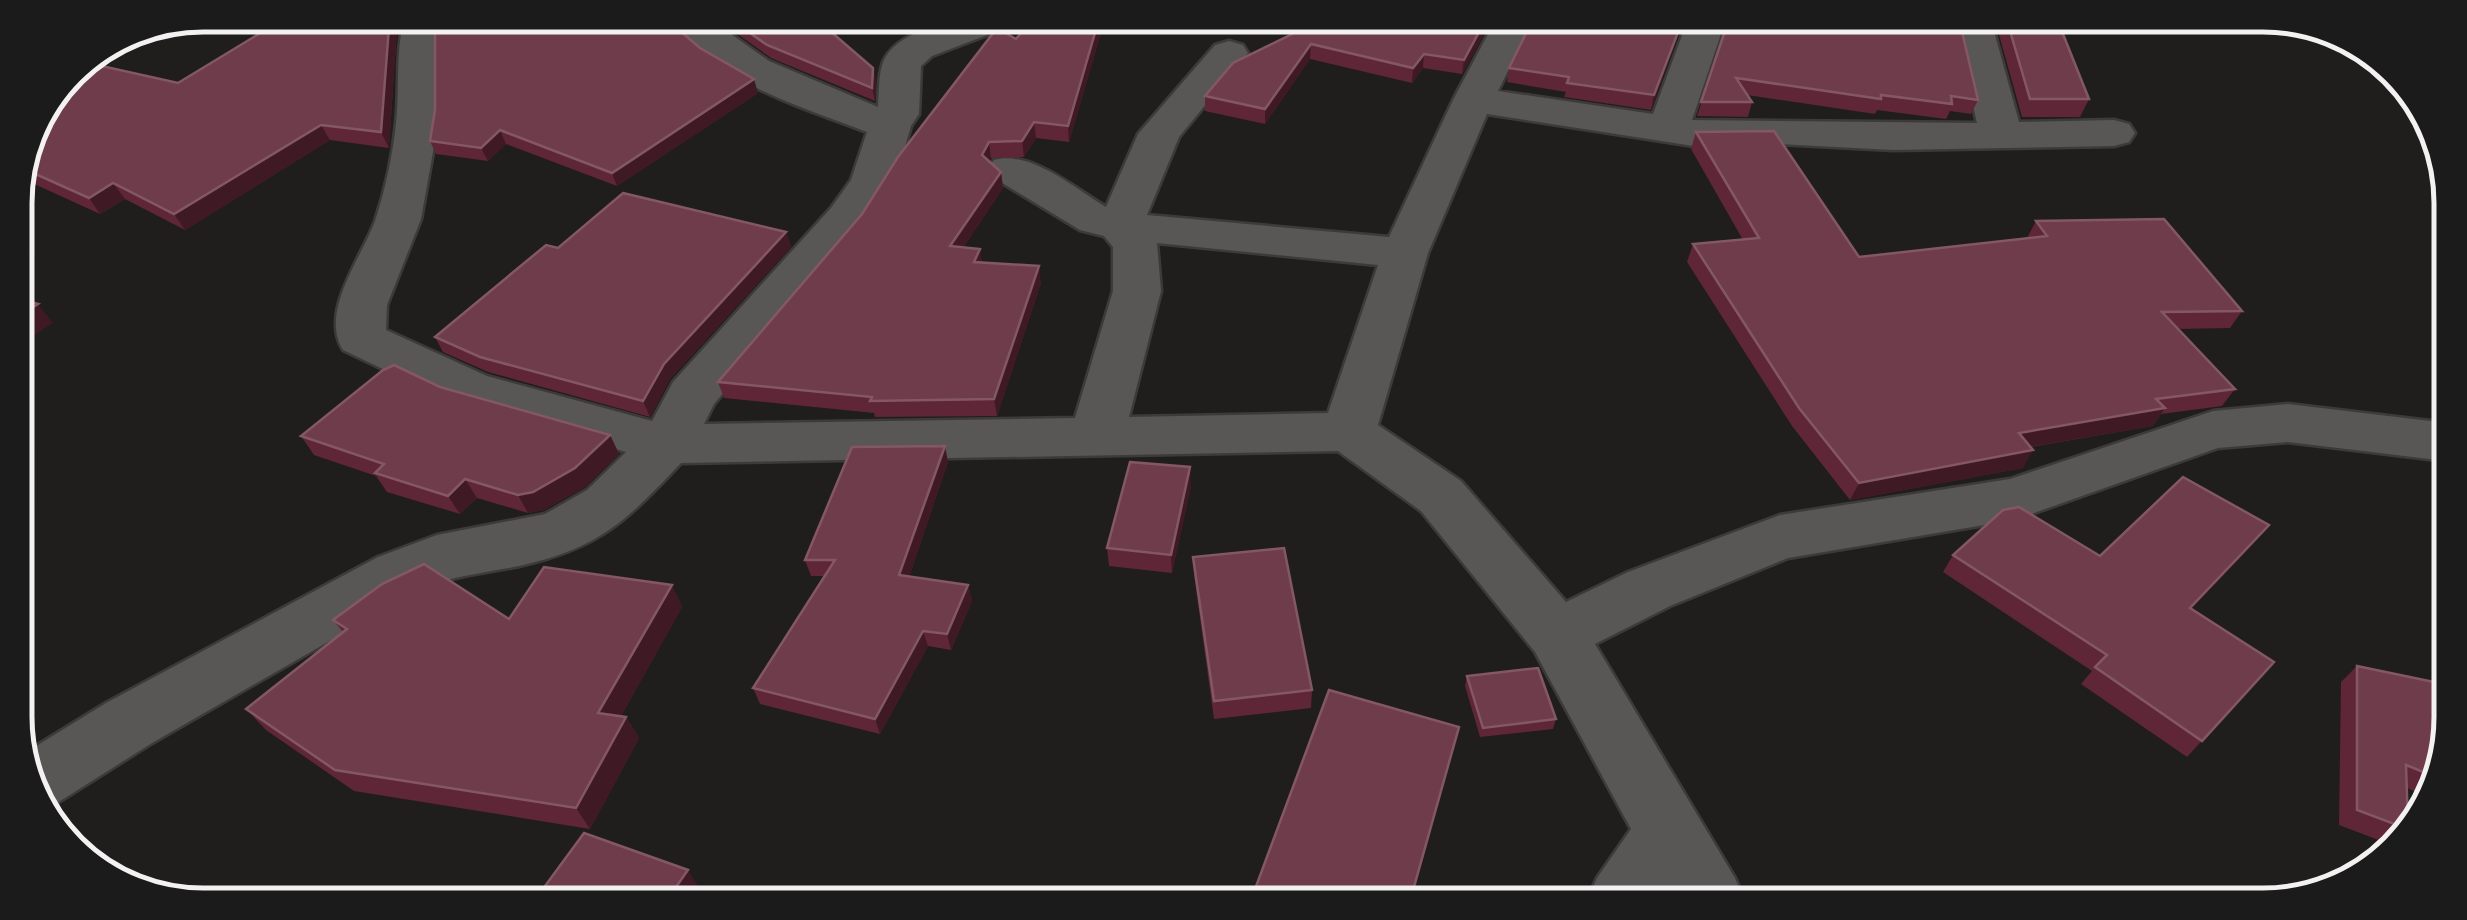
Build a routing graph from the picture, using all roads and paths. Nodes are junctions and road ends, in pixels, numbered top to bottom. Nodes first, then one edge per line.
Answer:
1 (419, 32) edge
2 (699, 32) edge
3 (960, 32) edge
4 (1508, 32) edge
5 (1691, 32) edge
6 (1975, 32) edge
7 (1228, 53) dead end
8 (1473, 100) junction
9 (890, 126) junction
10 (1668, 129) junction
11 (2114, 133) dead end
12 (2001, 135) junction
13 (1010, 170) dead end
14 (1120, 226) junction
15 (1405, 252) junction
16 (1349, 432) junction
17 (1098, 435) junction
18 (2434, 441) edge
19 (667, 444) junction
20 (1557, 634) junction
21 (44, 777) edge
22 (1668, 832) junction
23 (1633, 887) edge
24 (1700, 887) edge

1 - 19 street
2 - 9 street
3 - 9 street
4 - 8 street
5 - 10 street
6 - 12 street
7 - 14 street
8 - 10 street
8 - 15 street
9 - 19 street
10 - 12 street
11 - 12 street
13 - 14 street
14 - 15 street
14 - 17 street
15 - 16 street
16 - 17 street
16 - 20 street
17 - 19 street
18 - 20 street
19 - 21 street
20 - 22 street
22 - 23 street
22 - 24 street

